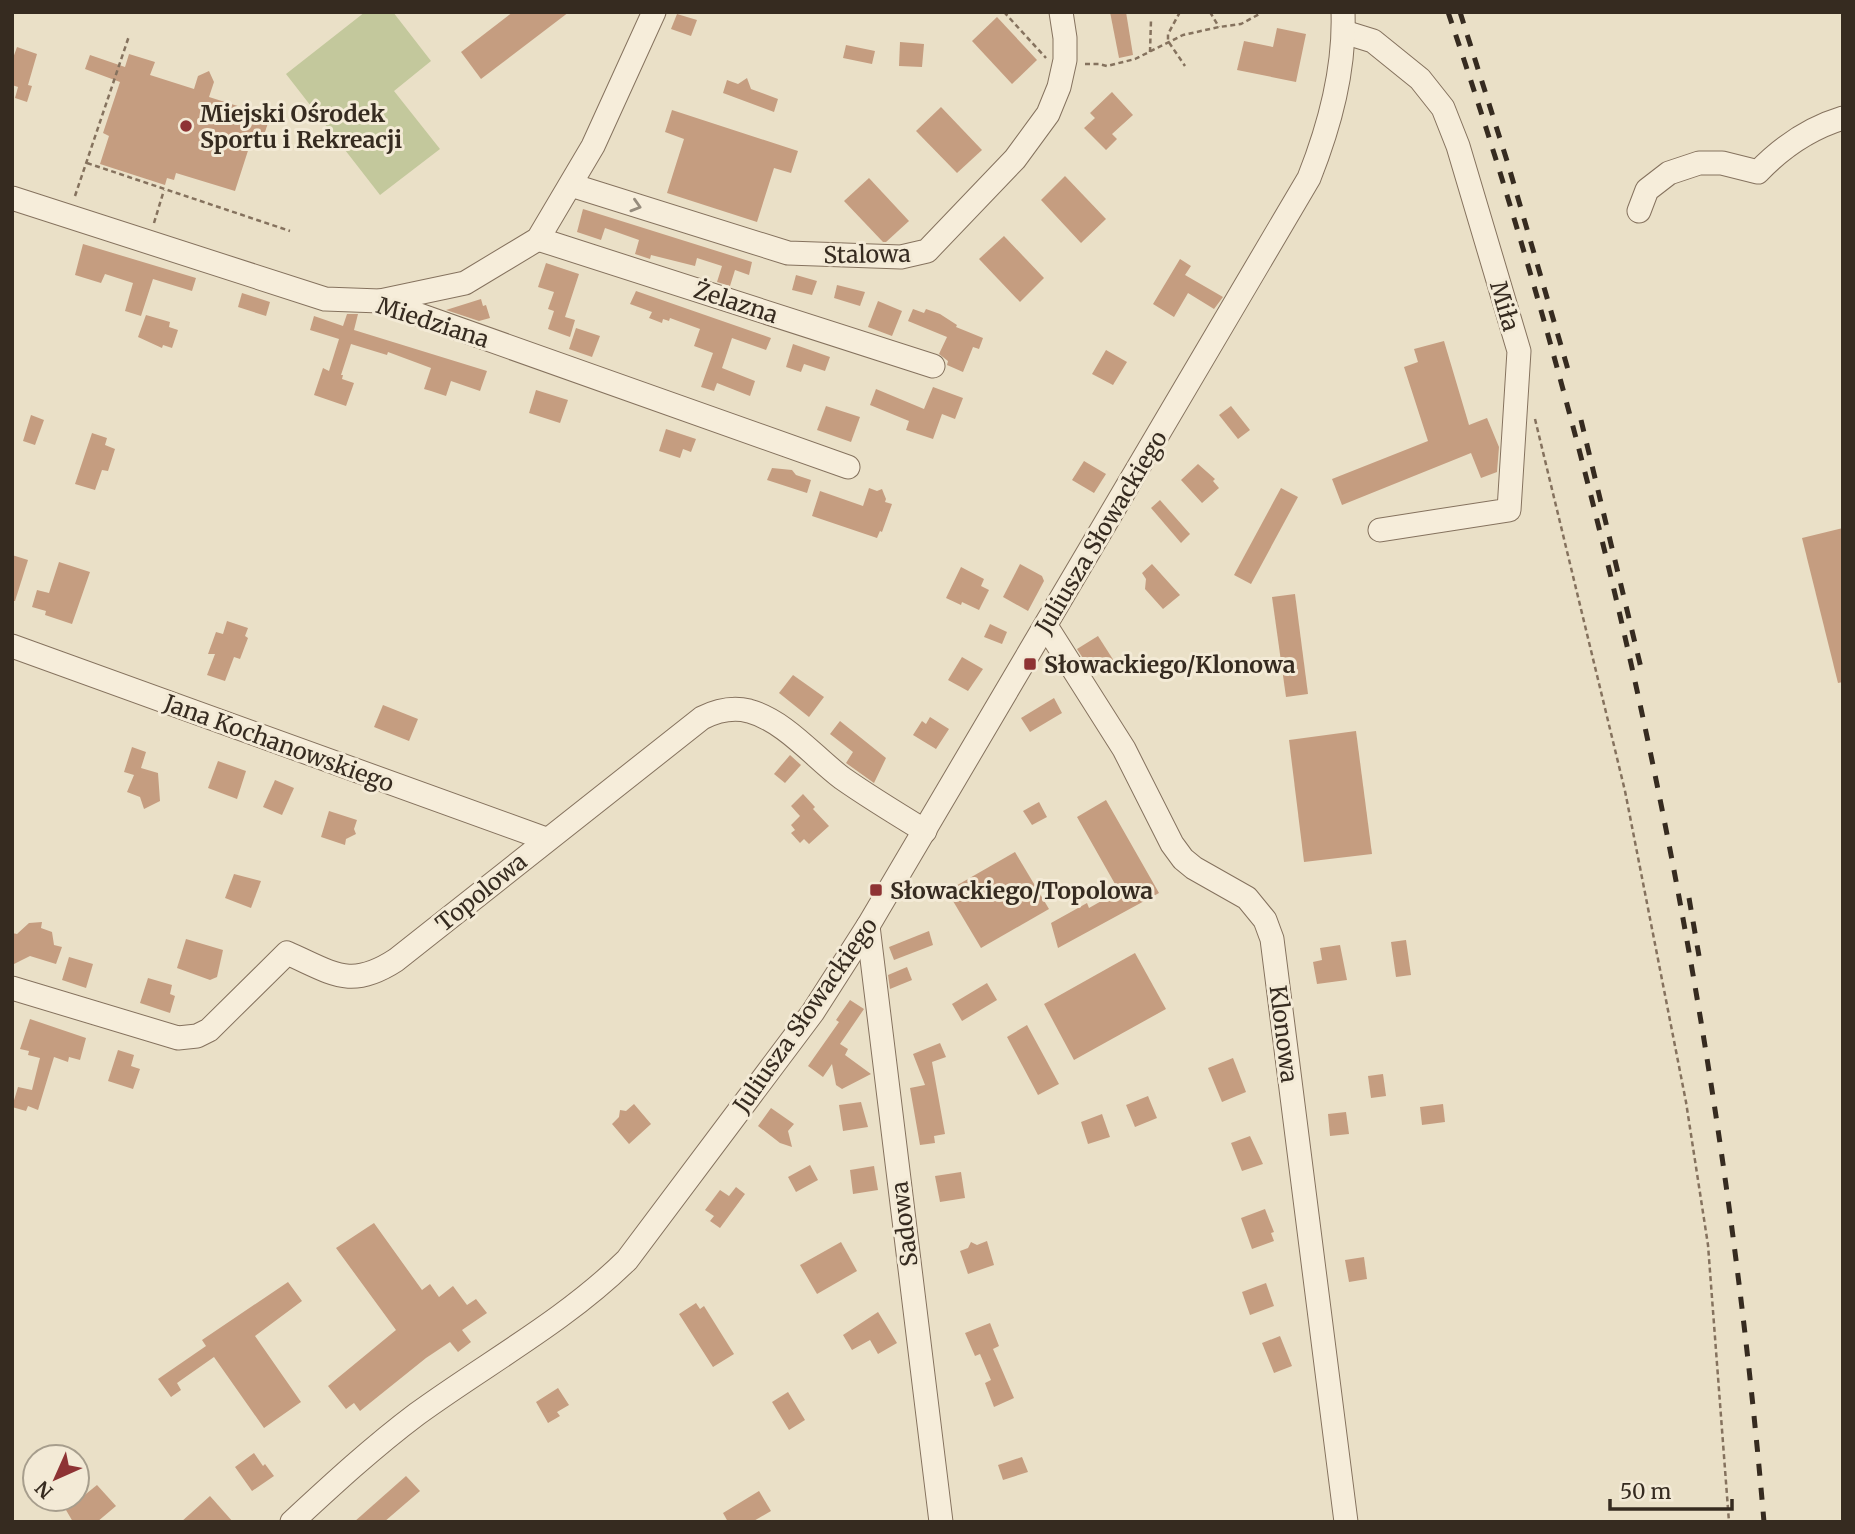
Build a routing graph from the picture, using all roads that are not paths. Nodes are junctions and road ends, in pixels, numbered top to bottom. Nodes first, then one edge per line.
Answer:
1 (654, 12) edge
2 (1061, 12) edge
3 (1343, 22) edge
4 (1843, 118) edge
5 (571, 185) junction
6 (12, 198) edge
7 (1639, 211) dead end
8 (538, 239) junction
9 (380, 301) junction
10 (933, 366) dead end
11 (848, 467) dead end
12 (1380, 530) dead end
13 (1046, 626) junction
14 (12, 646) edge
15 (925, 831) junction
16 (547, 839) junction
17 (868, 926) junction
18 (12, 988) edge
19 (292, 1522) edge
20 (941, 1522) edge
21 (1346, 1522) edge

1 - 5 street
5 -> 2 street, Stalowa
3 - 12 street, Miła
3 - 13 street, Juliusza Słowackiego
4 - 7 street
5 - 8 street
6 - 9 street, Miedziana
8 - 9 street
8 - 10 street, Żelazna
9 - 11 street, Miedziana
13 - 15 street, Juliusza Słowackiego
13 - 21 street, Klonowa
14 - 16 street, Jana Kochanowskiego
15 - 16 street, Topolowa
15 - 17 street, Juliusza Słowackiego
16 - 18 street, Topolowa
17 - 19 street, Juliusza Słowackiego
17 - 20 street, Sadowa

